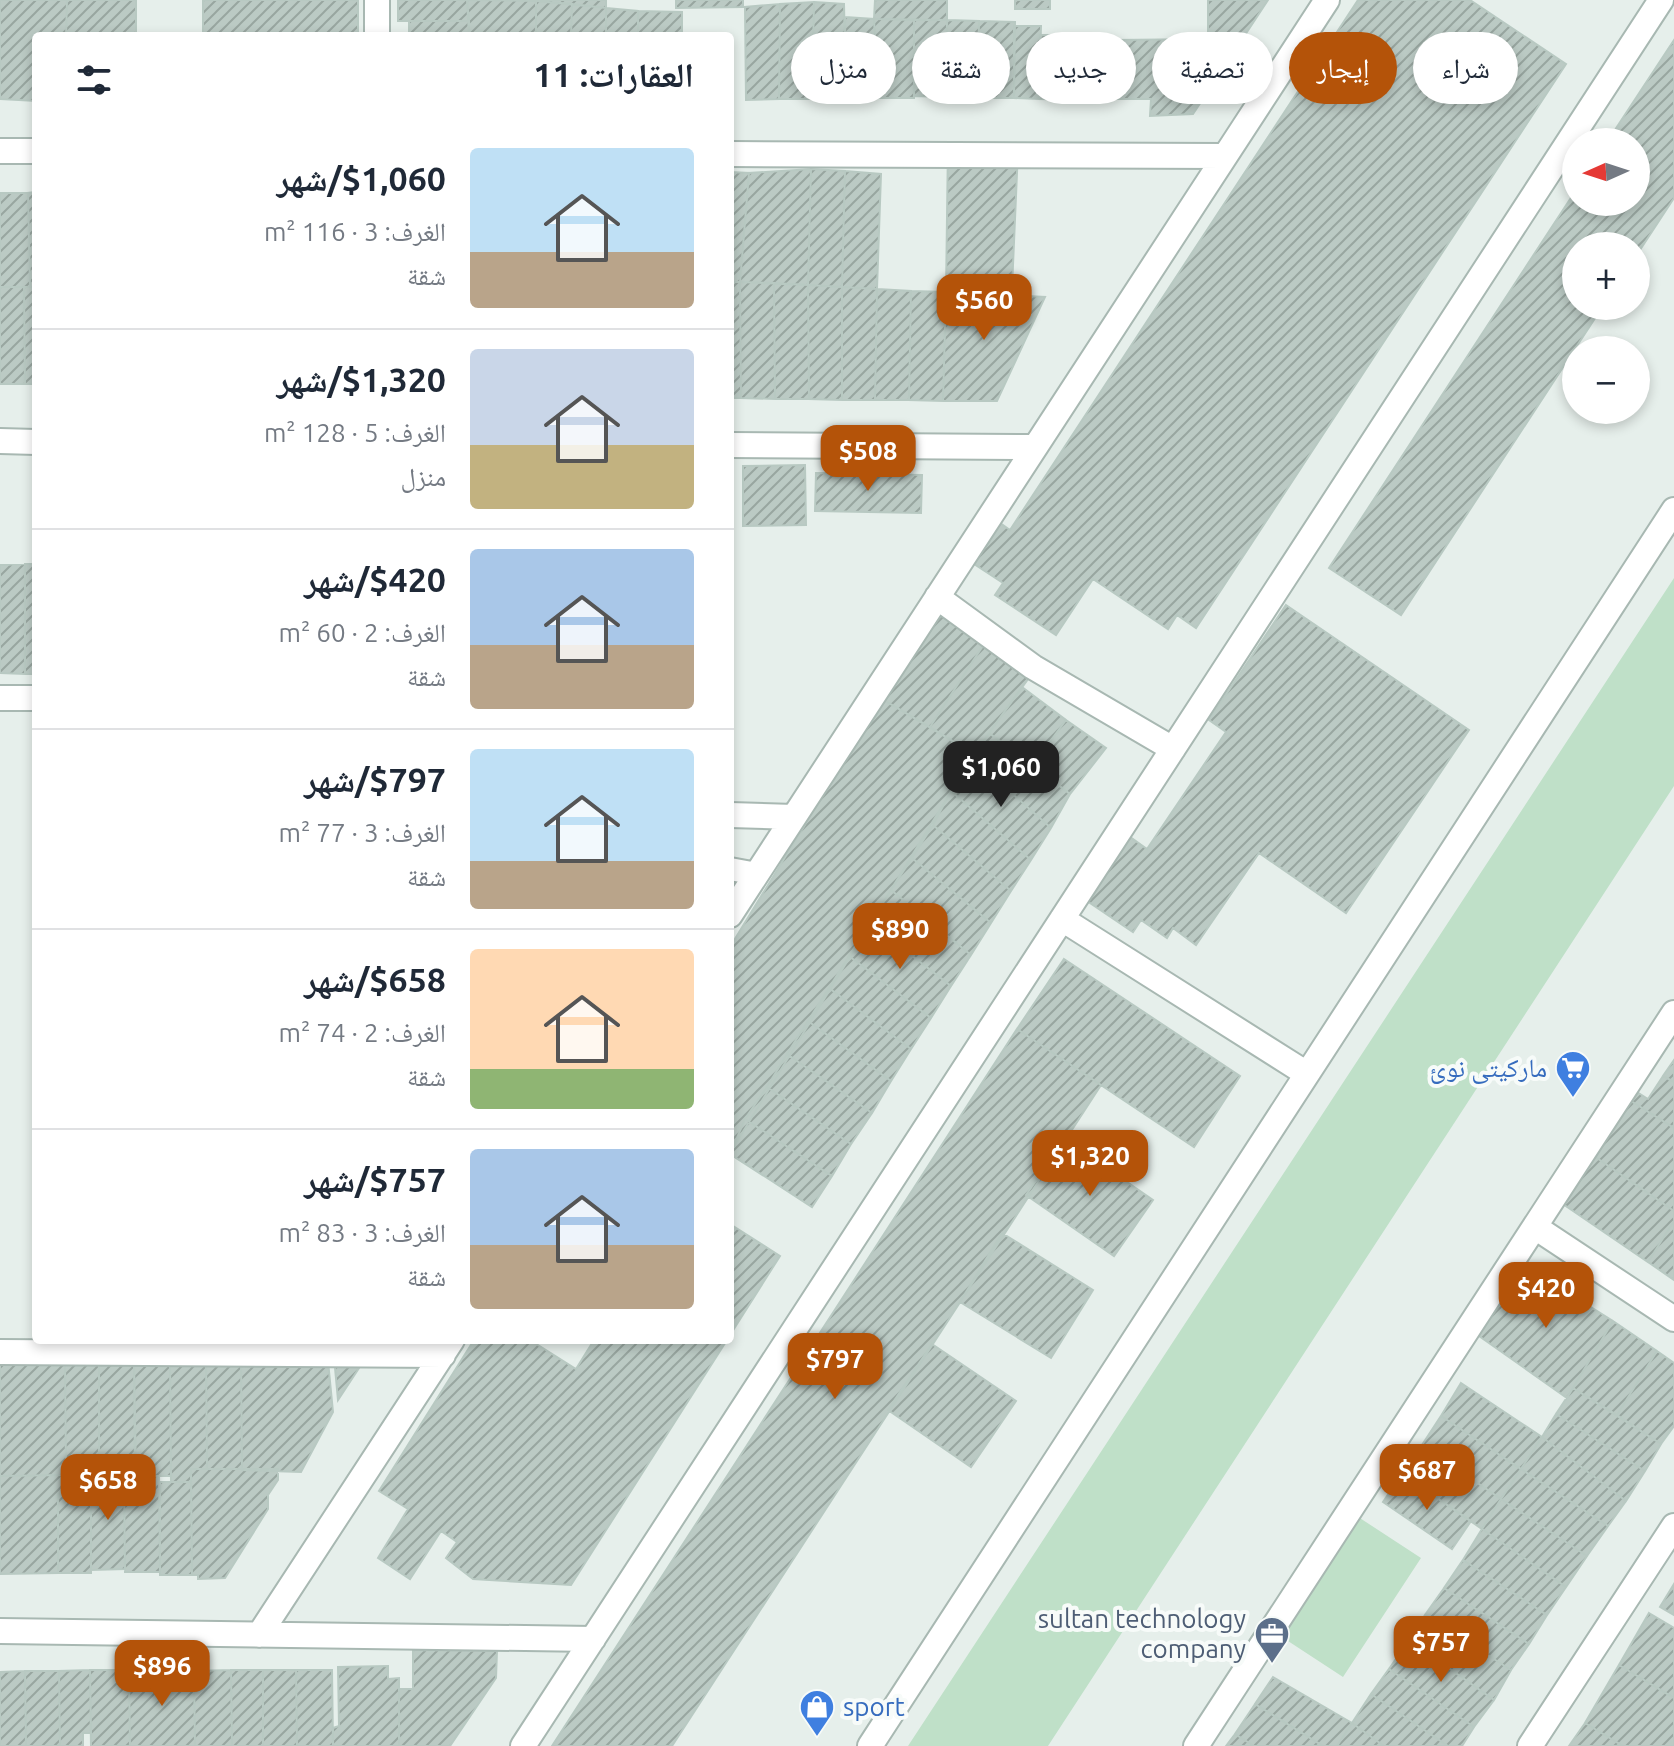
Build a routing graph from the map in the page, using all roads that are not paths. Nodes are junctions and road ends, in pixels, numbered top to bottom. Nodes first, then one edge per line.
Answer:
1 (377, 0) edge
2 (1327, 0) edge
3 (1661, 0) edge
4 (377, 32) edge
5 (0, 151) edge
6 (32, 151) edge
7 (734, 154) edge
8 (1225, 156) junction
9 (0, 441) edge
10 (32, 442) edge
11 (734, 445) edge
12 (1033, 447) junction
13 (1674, 510) edge
14 (937, 597) junction
15 (0, 698) edge
16 (32, 698) edge
17 (1173, 749) junction
18 (734, 815) edge
19 (794, 817) junction
20 (734, 870) edge
21 (757, 874) junction
22 (734, 909) edge
23 (1062, 919) junction
24 (1674, 1013) edge
25 (1307, 1074) junction
26 (1535, 1227) junction
27 (1674, 1319) edge
28 (279, 1347) edge
29 (448, 1347) edge
30 (0, 1352) edge
31 (1674, 1526) edge
32 (0, 1631) edge
33 (259, 1635) junction
34 (593, 1639) junction
35 (523, 1746) edge
36 (870, 1746) edge
37 (1196, 1746) edge
38 (1530, 1746) edge

1 - 4 street
2 - 8 street
3 - 17 street
5 - 6 street
7 - 8 street
8 - 12 street
9 - 10 street
11 - 12 street
12 - 14 street
13 - 25 street
14 - 17 street
14 - 19 street
15 - 16 street
17 - 23 street
18 - 19 street
19 - 21 street
20 - 21 lane
21 - 22 street
23 - 25 street
23 - 34 street
24 - 26 street
25 - 36 street
26 - 27 street
26 - 37 street
28 - 29 street
28 - 30 street
29 - 33 street
31 - 38 street
32 - 33 street
33 - 34 street
34 - 35 street

